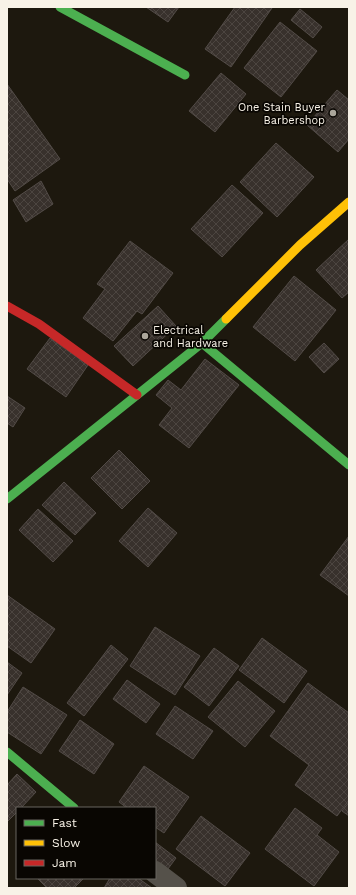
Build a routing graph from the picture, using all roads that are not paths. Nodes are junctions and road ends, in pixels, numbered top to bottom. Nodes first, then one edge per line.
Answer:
1 (60, 7) edge
2 (185, 75) dead end
3 (349, 202) edge
4 (7, 306) edge
5 (202, 343) junction
6 (137, 395) junction
7 (349, 465) edge
8 (7, 499) edge
9 (7, 752) edge
10 (73, 807) edge
11 (156, 873) edge
12 (176, 888) edge

1 - 2 street
3 - 5 street
4 - 6 street
5 - 6 street
5 - 7 street
6 - 8 street
9 - 10 street
11 - 12 street

